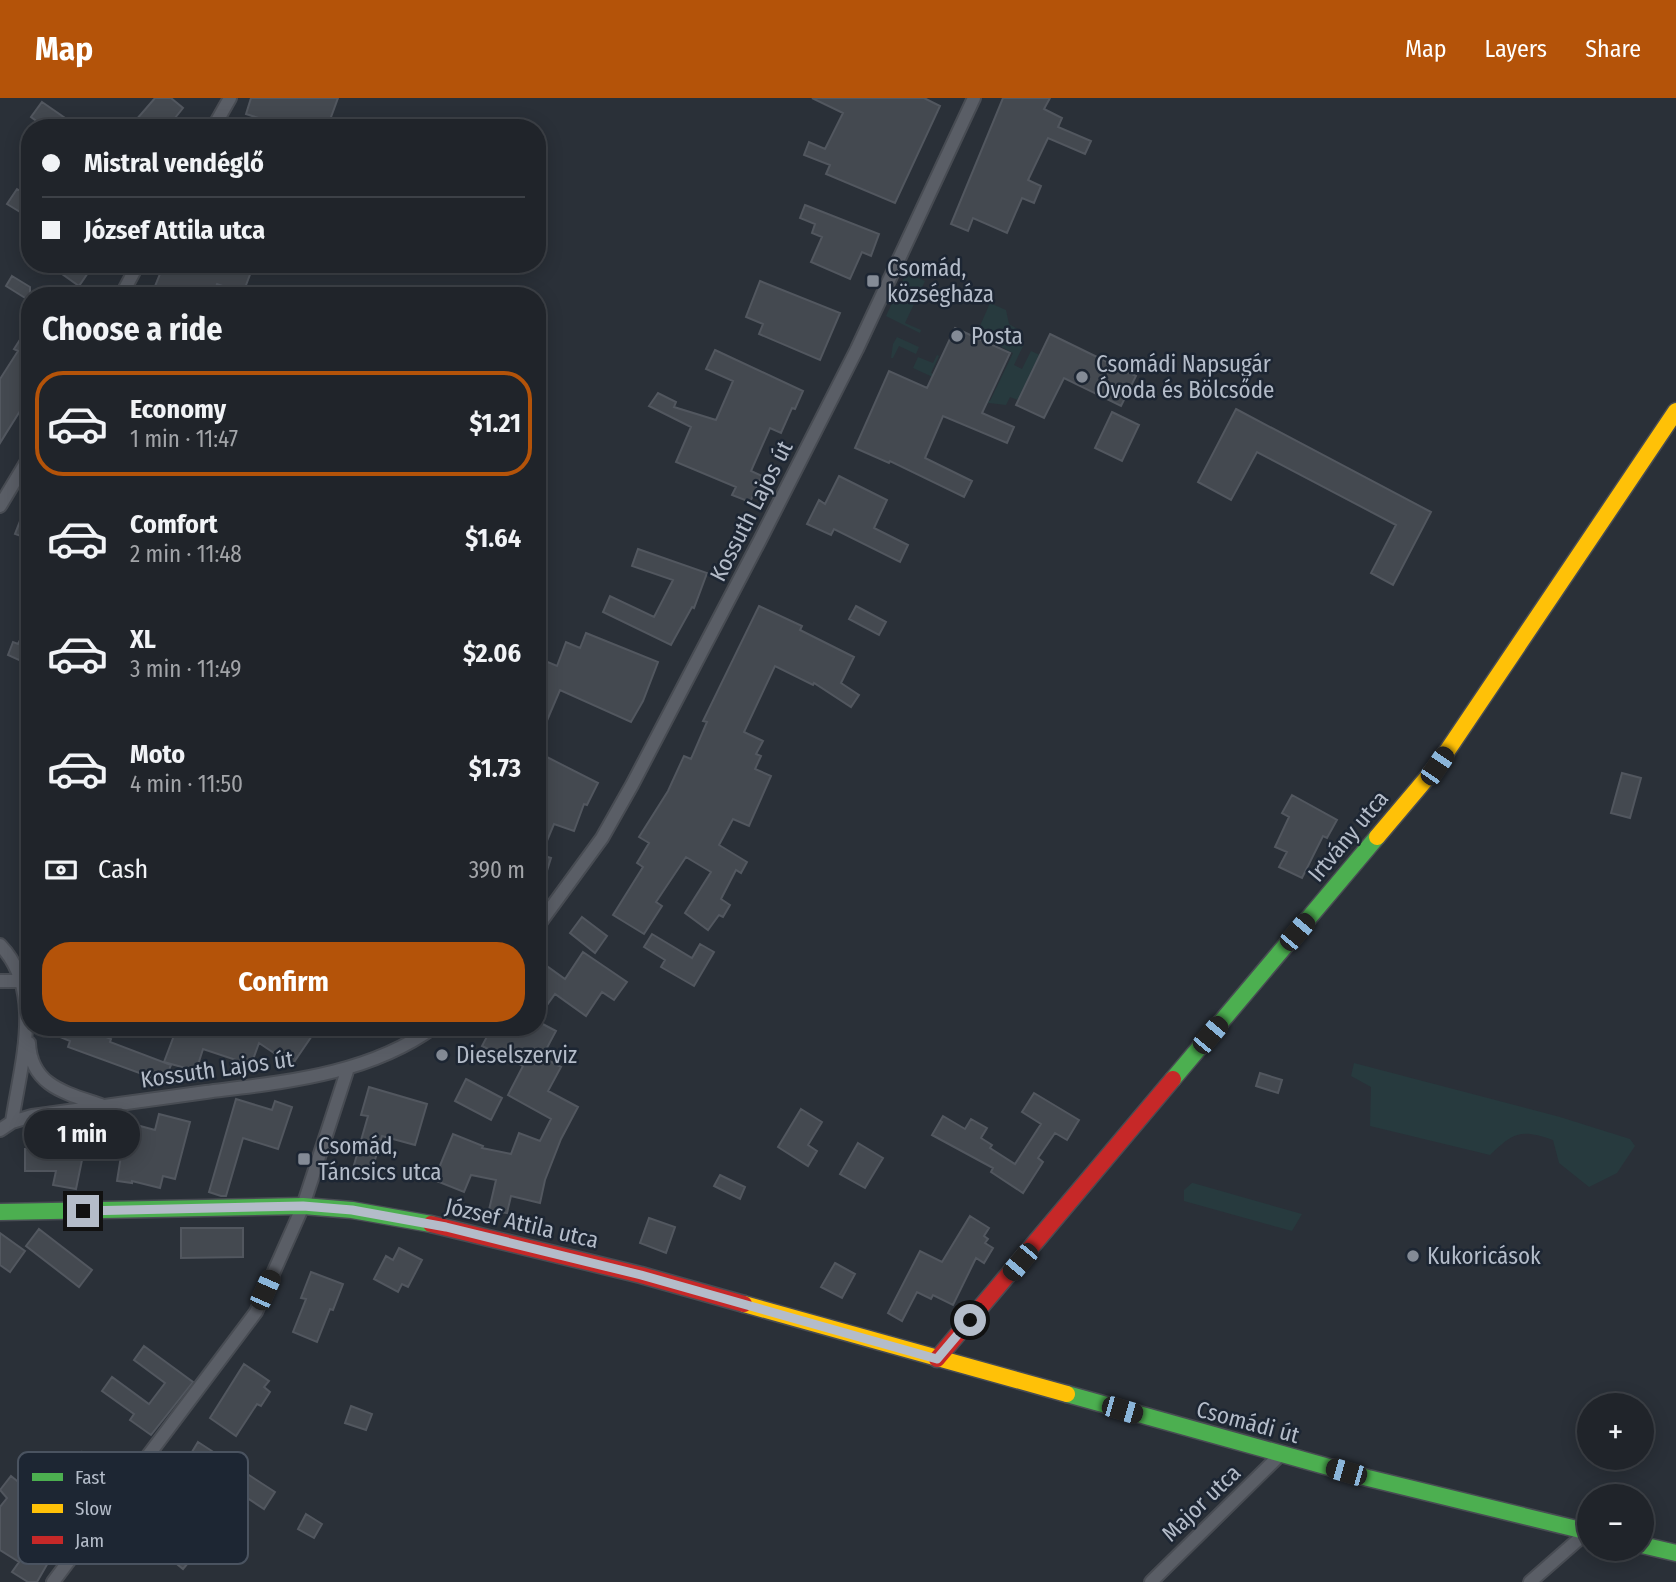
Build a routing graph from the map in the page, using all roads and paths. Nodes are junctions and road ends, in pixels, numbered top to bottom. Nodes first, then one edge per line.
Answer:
1 (230, 98) edge
2 (974, 98) edge
3 (218, 119) edge
4 (1676, 411) edge
5 (21, 471) edge
6 (0, 506) edge
7 (546, 914) edge
8 (0, 945) edge
9 (0, 981) edge
10 (21, 981) joint
11 (24, 1036) edge
12 (28, 1036) edge
13 (422, 1036) edge
14 (348, 1068) junction
15 (105, 1106) junction
16 (12, 1122) junction
17 (0, 1130) edge
18 (303, 1206) junction
19 (0, 1212) edge
20 (937, 1359) junction
21 (151, 1452) edge
22 (1281, 1454) junction
23 (1577, 1529) edge
24 (1577, 1541) edge
25 (1654, 1548) edge
26 (1676, 1553) edge
27 (67, 1564) edge
28 (53, 1582) edge
29 (1151, 1582) edge
30 (1530, 1582) edge

1 - 3 street
2 - 7 street, Kossuth Lajos út
4 - 20 main road, Irtvány utca
5 - 6 street
8 - 10 street
9 - 10 street
11 - 16 street
12 - 15 street
13 - 14 street, Kossuth Lajos út
14 - 15 street, Kossuth Lajos út
14 - 18 street
15 - 16 street, Kossuth Lajos út
16 - 17 street, Kossuth Lajos út
18 - 19 main road, József Attila utca
18 - 20 main road, József Attila utca
18 - 21 street
20 - 22 main road, Csomádi út
22 - 23 main road, Csomádi út
22 - 29 street, Major utca
24 - 30 street
25 - 26 main road
27 - 28 street

